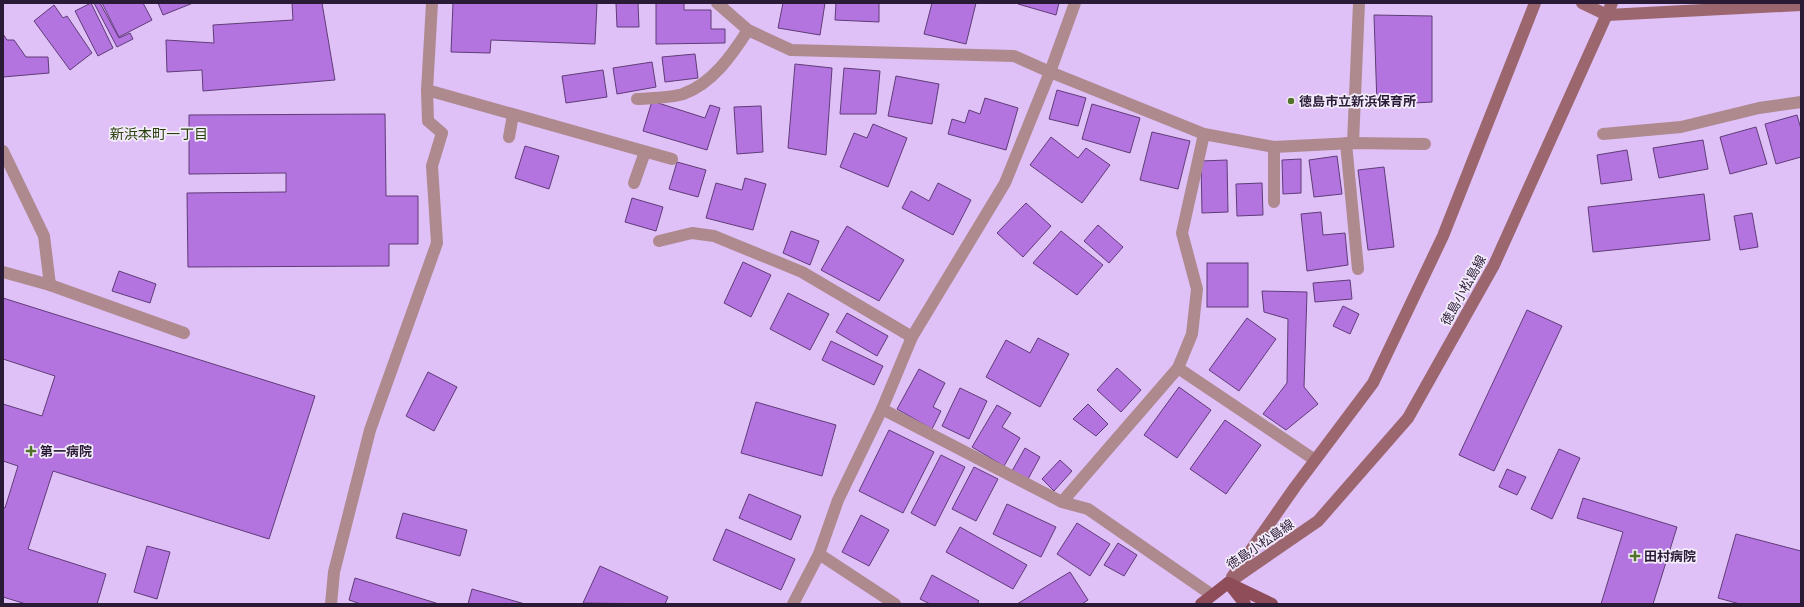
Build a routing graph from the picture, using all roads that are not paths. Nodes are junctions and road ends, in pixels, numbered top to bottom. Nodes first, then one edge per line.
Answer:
1 (432, 3) edge
2 (717, 3) edge
3 (1075, 3) edge
4 (1359, 3) edge
5 (1535, 3) edge
6 (1582, 3) edge
7 (1612, 3) edge
8 (1801, 5) edge
9 (1607, 15) junction
10 (748, 30) junction
11 (1050, 72) junction
12 (427, 90) junction
13 (637, 99) dead end
14 (1801, 102) edge
15 (513, 114) junction
16 (1204, 134) junction
17 (1603, 134) dead end
18 (509, 137) dead end
19 (1350, 143) junction
20 (1425, 144) dead end
21 (1274, 147) junction
22 (3, 151) edge
23 (645, 152) junction
24 (672, 159) dead end
25 (634, 183) dead end
26 (1274, 202) dead end
27 (659, 240) dead end
28 (1358, 268) dead end
29 (3, 272) edge
30 (50, 285) junction
31 (184, 333) dead end
32 (912, 337) junction
33 (1178, 368) junction
34 (882, 409) junction
35 (1315, 460) junction
36 (1062, 502) junction
37 (820, 554) junction
38 (1228, 583) junction
39 (1212, 595) junction
40 (331, 604) edge
41 (793, 604) edge
42 (895, 604) edge
43 (1201, 604) edge
44 (1245, 604) edge
45 (1272, 604) edge

1 - 12 street
2 - 10 street
3 - 11 street
4 - 19 street
5 - 35 main road, 徳島小松島線
6 - 9 main road
7 - 9 main road, 徳島小松島線
8 - 9 main road
9 - 38 main road, 徳島小松島線
10 - 11 street
10 - 13 street
11 - 16 street
11 - 32 street
12 - 15 street
12 - 40 street
14 - 17 street
15 - 18 street
15 - 23 street
16 - 21 street
16 - 33 street
19 - 20 street
19 - 21 street
19 - 28 street
21 - 26 street
22 - 30 street
23 - 24 street
23 - 25 street
27 - 32 street
29 - 30 street
30 - 31 street
32 - 34 street
33 - 35 street
33 - 36 street
34 - 36 street
34 - 37 street
35 - 38 main road, 徳島小松島線
36 - 39 street
37 - 41 street
37 - 42 street
38 - 39 main road
38 - 44 main road
38 - 45 main road
39 - 43 main road

